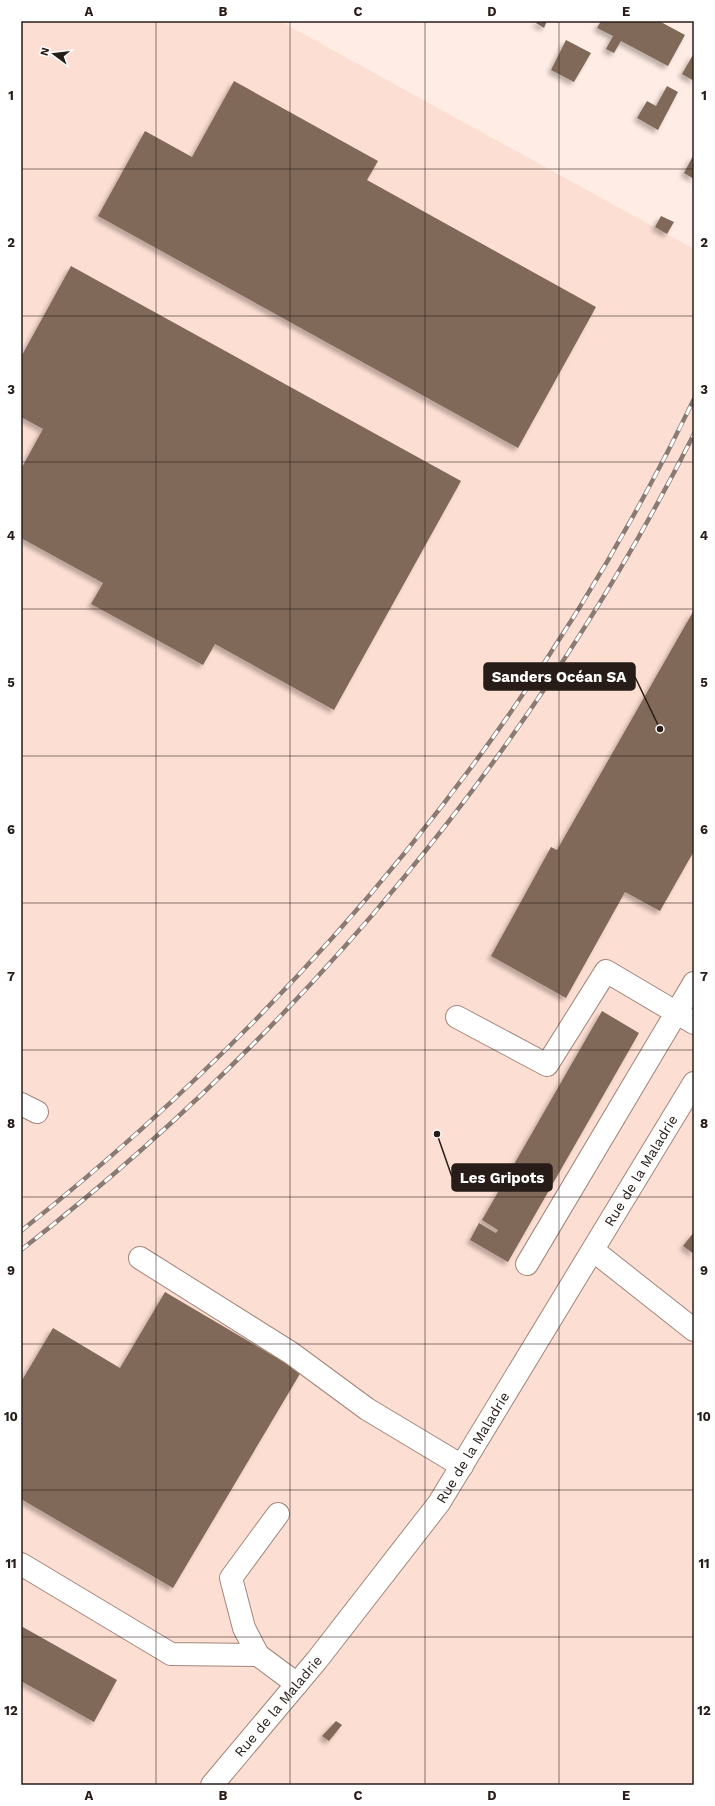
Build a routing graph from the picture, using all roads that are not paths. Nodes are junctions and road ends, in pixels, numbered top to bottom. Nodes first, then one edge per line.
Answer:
1 (694, 983) edge
2 (458, 1017) dead end
3 (685, 1018) edge
4 (694, 1083) edge
5 (594, 1251) junction
6 (140, 1258) dead end
7 (527, 1264) dead end
8 (694, 1330) edge
9 (462, 1466) junction
10 (278, 1514) dead end
11 (21, 1564) edge
12 (258, 1655) junction
13 (297, 1684) junction
14 (212, 1785) edge

1 - 3 street
2 - 3 street
3 - 7 street
4 - 5 street, Rue de la Maladrie
5 - 8 street
5 - 9 street, Rue de la Maladrie
6 - 9 street
9 - 13 street, Rue de la Maladrie
10 - 12 street
11 - 12 street
12 - 13 street
13 - 14 street, Rue de la Maladrie

